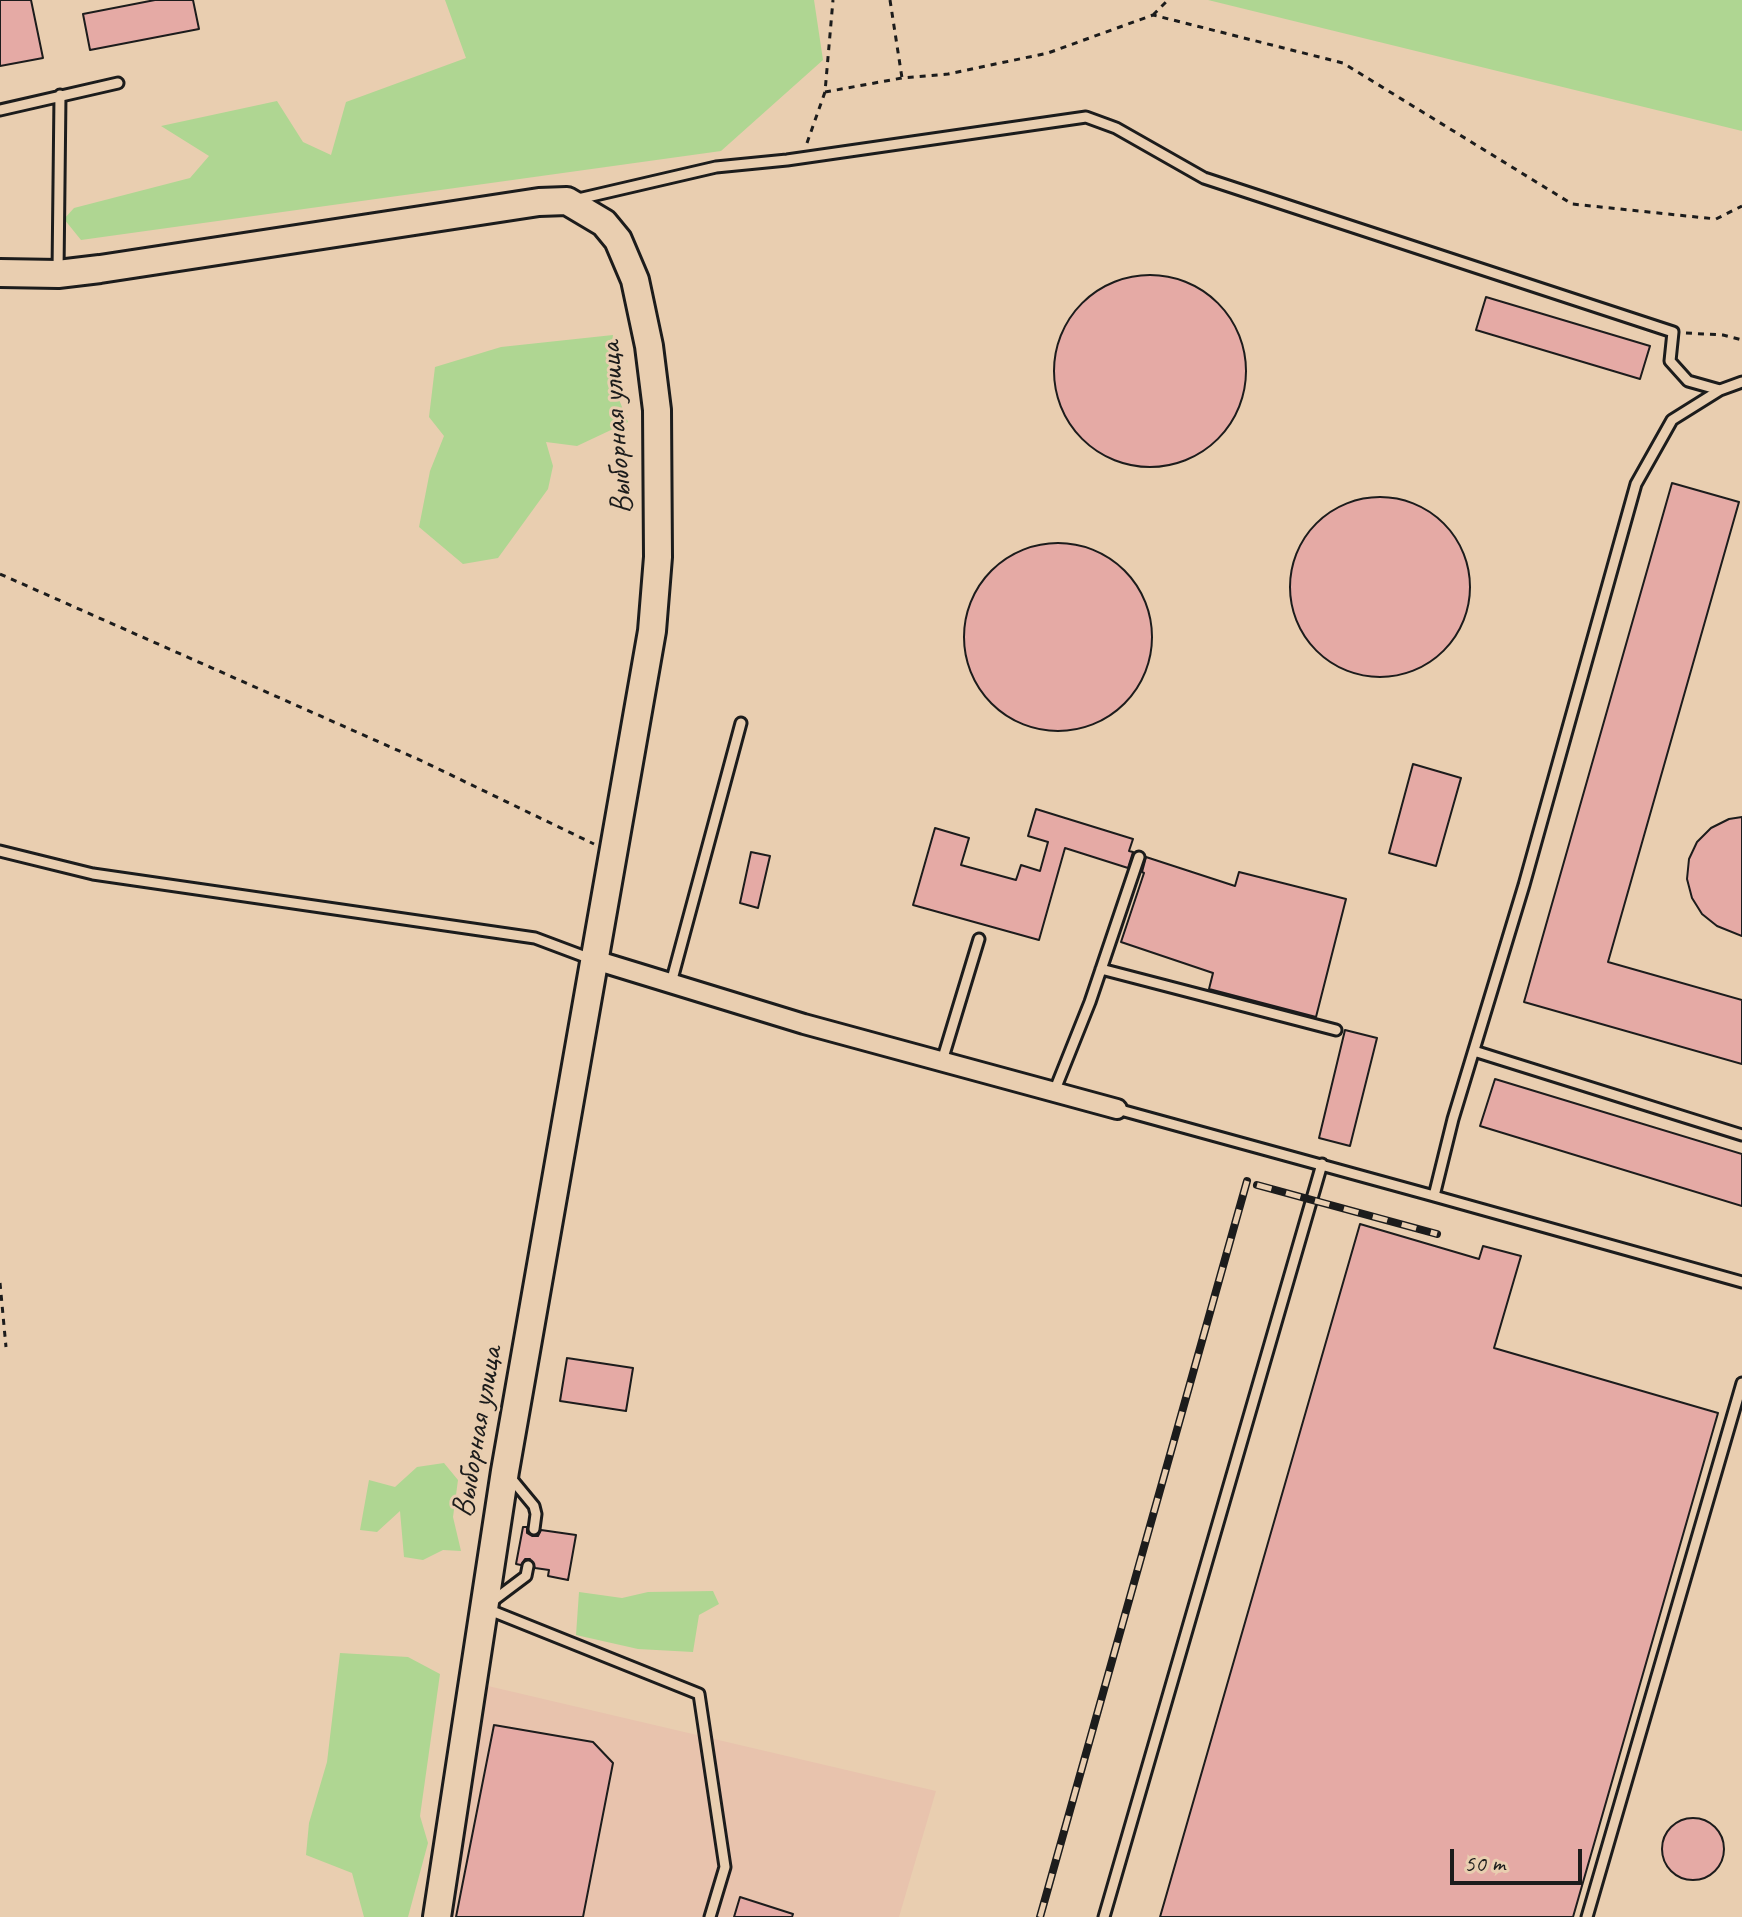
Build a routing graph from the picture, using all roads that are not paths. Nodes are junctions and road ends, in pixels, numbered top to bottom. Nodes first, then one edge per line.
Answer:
1 (118, 83) dead end
2 (60, 95) junction
3 (0, 110) edge
4 (567, 201) junction
5 (0, 273) edge
6 (58, 274) junction
7 (1742, 382) edge
8 (1720, 390) junction
9 (741, 723) dead end
10 (0, 851) edge
11 (1139, 857) dead end
12 (979, 939) dead end
13 (595, 960) junction
14 (1101, 969) junction
15 (671, 983) junction
16 (1336, 1030) dead end
17 (1474, 1051) junction
18 (942, 1061) junction
19 (1054, 1092) junction
20 (1117, 1109) joint
21 (1742, 1135) edge
22 (1322, 1164) junction
23 (1434, 1196) junction
24 (1742, 1282) edge
25 (1742, 1383) edge
26 (505, 1471) junction
27 (534, 1529) dead end
28 (528, 1566) dead end
29 (484, 1608) junction
30 (437, 1917) edge
31 (710, 1917) edge
32 (1104, 1917) edge
33 (1587, 1917) edge

1 - 2 lane
2 - 3 lane
2 - 6 lane
4 - 6 main road
4 - 8 lane
4 - 13 main road, Выборная улица
5 - 6 main road
7 - 8 lane
8 - 17 lane
9 - 15 lane
10 - 13 lane
11 - 14 lane
12 - 18 lane
13 - 15 street
13 - 26 main road, Выборная улица
14 - 16 lane
14 - 19 lane
15 - 18 street
17 - 21 lane
17 - 23 lane
18 - 19 street
19 - 20 street
20 - 22 lane
22 - 23 lane
22 - 32 lane
23 - 24 lane
25 - 33 lane
26 - 27 lane
26 - 29 main road, Выборная улица
28 - 29 lane
29 - 30 main road, Выборная улица
29 - 31 lane

